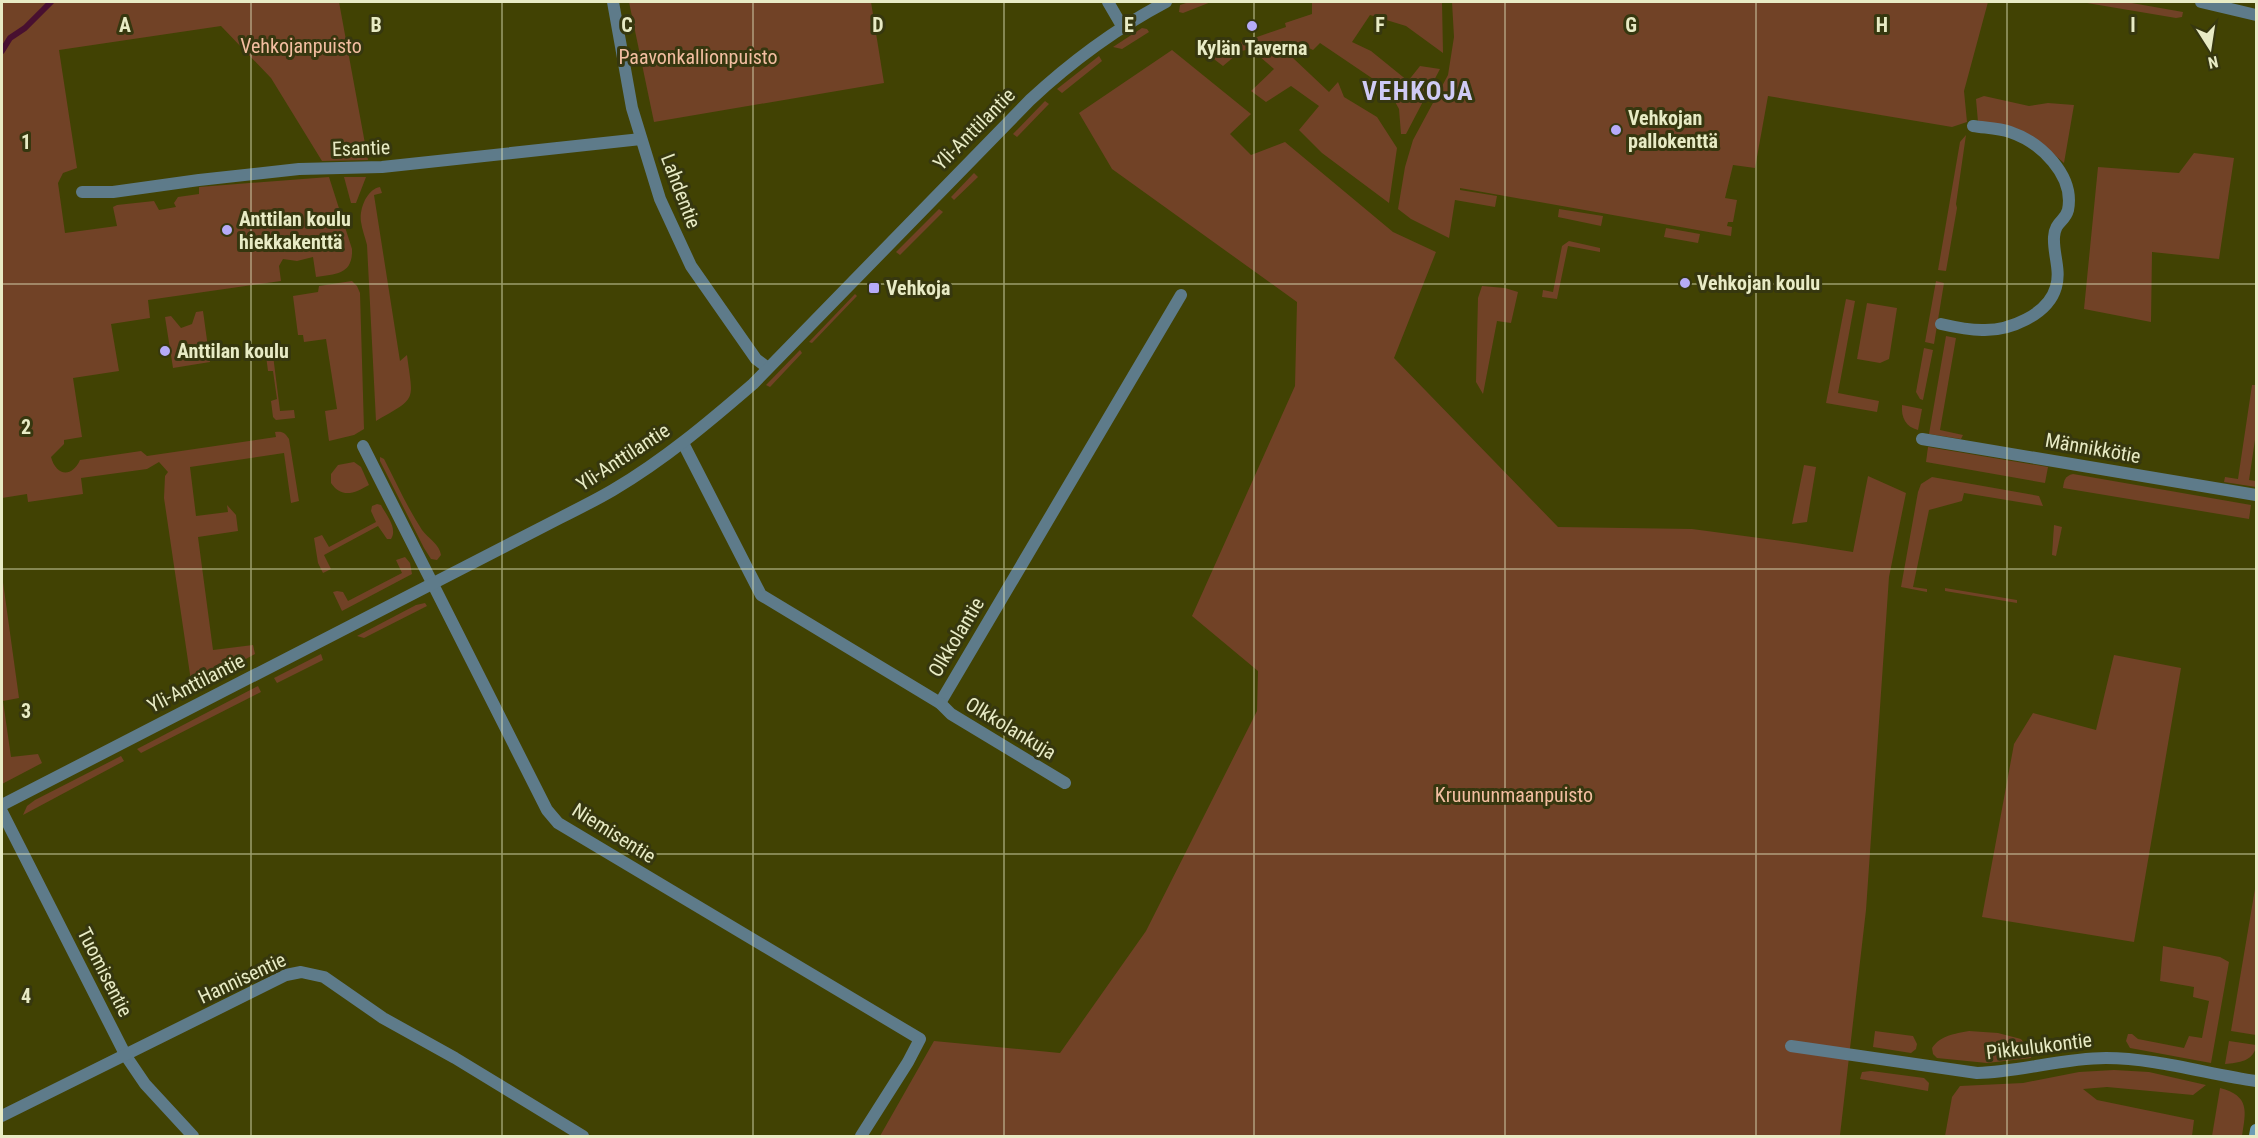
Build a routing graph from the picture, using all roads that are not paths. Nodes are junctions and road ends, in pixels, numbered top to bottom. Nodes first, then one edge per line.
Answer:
1 (613, 2) edge
2 (1108, 2) edge
3 (1166, 2) edge
4 (2201, 2) edge
5 (2256, 15) edge
6 (1122, 26) junction
7 (1973, 126) dead end
8 (641, 139) junction
9 (82, 192) dead end
10 (1182, 295) dead end
11 (1941, 324) dead end
12 (768, 368) junction
13 (1922, 439) dead end
14 (683, 443) junction
15 (363, 446) dead end
16 (2256, 495) edge
17 (431, 585) junction
18 (939, 703) junction
19 (1065, 783) dead end
20 (2, 805) edge
21 (2, 813) edge
22 (1791, 1046) dead end
23 (126, 1056) junction
24 (2256, 1081) edge
25 (2, 1116) edge
26 (2256, 1130) edge
27 (193, 1137) edge
28 (583, 1137) edge
29 (861, 1137) edge
30 (2255, 1137) edge

1 - 8 street, Lahdentie
2 - 6 street
3 - 6 street, Yli-Anttilantie
4 - 5 street
6 - 12 street, Yli-Anttilantie
7 - 11 street
8 - 9 street, Esantie
8 - 12 street, Lahdentie
10 - 18 street, Olkkolantie
12 - 14 street, Yli-Anttilantie
13 - 16 street, Männikkötie
14 - 17 street, Yli-Anttilantie
14 - 18 street, Olkkolantie
15 - 17 street, Niemisentie
17 - 20 street, Yli-Anttilantie
17 - 29 street, Niemisentie
18 - 19 street, Olkkolankuja
21 - 23 street, Tuomisentie
22 - 24 street, Pikkulukontie
23 - 25 street, Hannisentie
23 - 27 street, Tuomisentie
23 - 28 street, Hannisentie
26 - 30 main road

